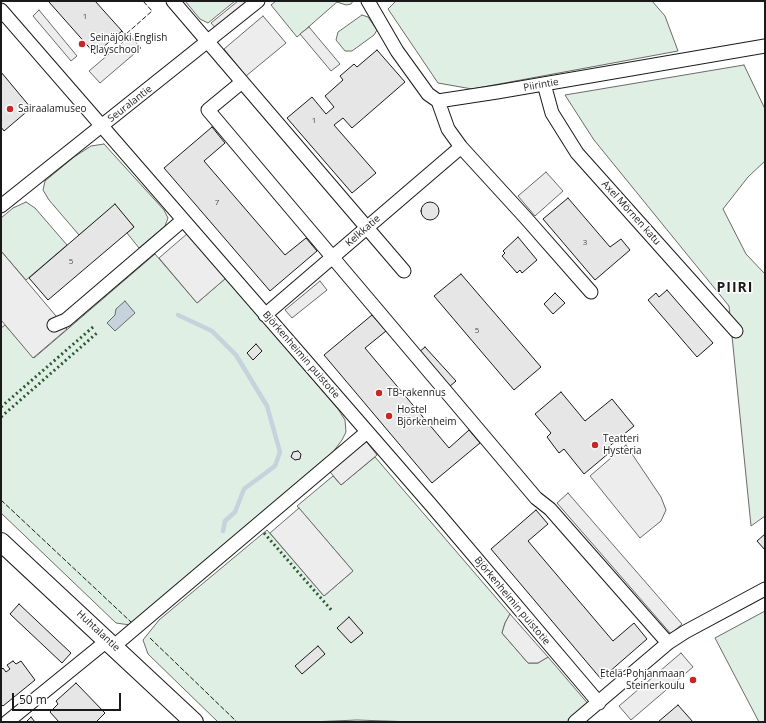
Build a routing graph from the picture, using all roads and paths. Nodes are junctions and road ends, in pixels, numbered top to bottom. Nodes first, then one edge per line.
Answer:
1 (173, 1) edge
2 (258, 1) edge
3 (368, 1) edge
4 (1, 10) edge
5 (208, 42) junction
6 (765, 46) edge
7 (242, 82) junction
8 (544, 84) junction
9 (438, 101) junction
10 (102, 126) junction
11 (461, 147) junction
12 (1, 206) edge
13 (183, 220) junction
14 (367, 228) junction
15 (332, 258) junction
16 (404, 271) dead end
17 (591, 292) dead end
18 (265, 315) junction
19 (54, 325) dead end
20 (736, 331) dead end
21 (367, 432) junction
22 (1, 542) edge
23 (765, 589) edge
24 (111, 643) junction
25 (668, 643) junction
26 (598, 703) junction
27 (7, 722) edge
28 (194, 722) edge
29 (575, 722) edge

1 - 5 street
2 - 5 street, Seuralantie
3 - 9 street
4 - 10 street, Björkenheimin puistotie
5 - 7 street
5 - 10 street, Seuralantie
6 - 8 street, Piirintie
7 - 14 street
7 - 15 street
8 - 9 street, Piirintie
8 - 20 street, Axel Mörnen katu
9 - 11 street
10 - 12 street, Seuralantie
10 - 13 street, Björkenheimin puistotie
11 - 14 street, Kelkkatie
11 - 17 street
13 - 18 street, Björkenheimin puistotie
13 - 19 street
14 - 15 street, Kelkkatie
14 - 16 street
15 - 18 street, Kelkkatie
15 - 25 street
18 - 21 street, Björkenheimin puistotie
21 - 24 street
21 - 26 street, Björkenheimin puistotie
22 - 24 main road, Huhtalantie
23 - 25 street
24 - 27 street
24 - 28 main road, Huhtalantie
25 - 26 street
26 - 29 street

